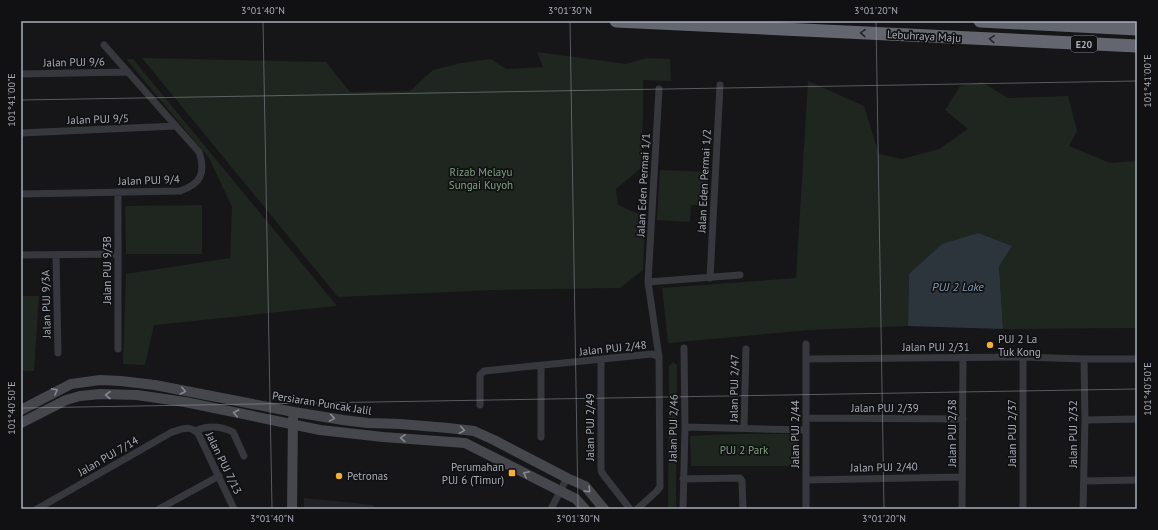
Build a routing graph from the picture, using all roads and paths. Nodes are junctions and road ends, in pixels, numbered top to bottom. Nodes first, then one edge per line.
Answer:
1 (616, 21) edge
2 (980, 21) edge
3 (1090, 21) edge
4 (1070, 25) junction
5 (1137, 29) edge
6 (1031, 41) junction
7 (104, 45) dead end
8 (1137, 46) edge
9 (1137, 54) edge
10 (128, 72) junction
11 (21, 74) edge
12 (720, 85) dead end
13 (659, 89) dead end
14 (176, 126) junction
15 (21, 133) edge
16 (118, 192) junction
17 (21, 194) edge
18 (118, 254) junction
19 (21, 255) edge
20 (56, 255) junction
21 (740, 276) dead end
22 (710, 278) junction
23 (648, 282) junction
24 (806, 344) dead end
25 (684, 348) dead end
26 (118, 349) dead end
27 (746, 349) dead end
28 (58, 353) dead end
29 (659, 357) junction
30 (1023, 357) junction
31 (963, 358) junction
32 (807, 359) junction
33 (1084, 359) junction
34 (1137, 359) edge
35 (601, 360) junction
36 (541, 366) junction
37 (480, 405) dead end
38 (21, 410) edge
39 (294, 412) junction
40 (806, 418) junction
41 (963, 419) junction
42 (1137, 419) edge
43 (1085, 420) junction
44 (274, 421) junction
45 (21, 423) edge
46 (293, 425) junction
47 (685, 427) junction
48 (312, 428) junction
49 (744, 428) junction
50 (193, 430) junction
51 (806, 430) junction
52 (541, 437) dead end
53 (292, 446) junction
54 (244, 456) dead end
55 (219, 476) junction
56 (962, 477) junction
57 (567, 478) junction
58 (683, 479) junction
59 (806, 480) junction
60 (1137, 480) edge
61 (1084, 481) junction
62 (560, 491) junction
63 (167, 507) edge
64 (37, 509) edge
65 (159, 509) edge
66 (234, 509) edge
67 (292, 509) edge
68 (551, 509) edge
69 (585, 509) edge
70 (604, 509) edge
71 (630, 509) edge
72 (637, 509) edge
73 (683, 509) edge
74 (743, 509) edge
75 (806, 509) edge
76 (962, 509) edge
77 (1023, 509) edge
78 (1083, 509) edge

6 -> 1 highway, Lebuhraya Maju / E20
2 - 4 highway, E20
3 - 4 highway
4 - 5 highway, E20
6 - 8 highway, Lebuhraya Maju / E20
6 - 9 highway
7 - 10 street, Jalan PUJ 9/4
10 - 11 street, Jalan PUJ 9/6
10 - 14 street, Jalan PUJ 9/4
12 - 22 street, Jalan Eden Permai 1/2
13 - 23 street, Jalan Eden Permai 1/1
14 - 15 street, Jalan PUJ 9/5
14 - 16 street, Jalan PUJ 9/4
16 - 17 street, Jalan PUJ 9/4
16 - 18 street, Jalan PUJ 9/3B
18 - 20 street
18 - 26 street, Jalan PUJ 9/3B
19 - 20 street
20 - 28 street, Jalan PUJ 9/3A
21 - 22 street
22 - 23 street
23 - 29 street, Jalan Eden Permai 1/1
24 - 32 street, Jalan PUJ 2/44
25 - 47 street, Jalan PUJ 2/46
27 - 49 street, Jalan PUJ 2/47
29 - 35 street, Jalan PUJ 2/48
29 - 72 street, Jalan PUJ 2/48
30 - 31 street, Jalan PUJ 2/31
30 - 33 street, Jalan PUJ 2/31
30 - 77 street, Jalan PUJ 2/37
31 - 32 street, Jalan PUJ 2/31
31 - 41 street, Jalan PUJ 2/38
32 - 40 street, Jalan PUJ 2/44
33 - 34 street, Jalan PUJ 2/31
33 - 43 street, Jalan PUJ 2/32
35 - 36 street, Jalan PUJ 2/48
35 - 71 street, Jalan PUJ 2/49
36 - 37 street, Jalan PUJ 2/48
36 - 52 street
38 -> 39 main road, Persiaran Puncak Jalil
39 - 46 main road
39 -> 57 main road, Persiaran Puncak Jalil
40 - 41 street, Jalan PUJ 2/39
40 - 51 street, Jalan PUJ 2/44
41 - 56 street, Jalan PUJ 2/38
42 - 43 street
43 - 61 street, Jalan PUJ 2/32
44 -> 45 main road
44 - 46 main road
44 - 53 main road
46 - 48 main road
46 - 53 main road
47 - 49 street
47 - 58 street, Jalan PUJ 2/46
48 - 53 main road
62 -> 48 main road
49 - 51 street
50 - 54 street, Jalan PUJ 7/14
50 - 55 street, Jalan PUJ 7/13
50 - 64 street, Jalan PUJ 7/14
51 - 59 street, Jalan PUJ 2/44
53 - 67 main road
55 - 63 street
55 - 66 street, Jalan PUJ 7/13
56 - 59 street, Jalan PUJ 2/40
56 - 76 street, Jalan PUJ 2/38
57 - 62 street
57 -> 70 main road, Persiaran Puncak Jalil
58 - 73 street, Jalan PUJ 2/46
58 - 74 street
59 - 75 street, Jalan PUJ 2/44
60 - 61 street
61 - 78 street, Jalan PUJ 2/32
62 - 68 street
62 - 69 main road
63 - 65 street

